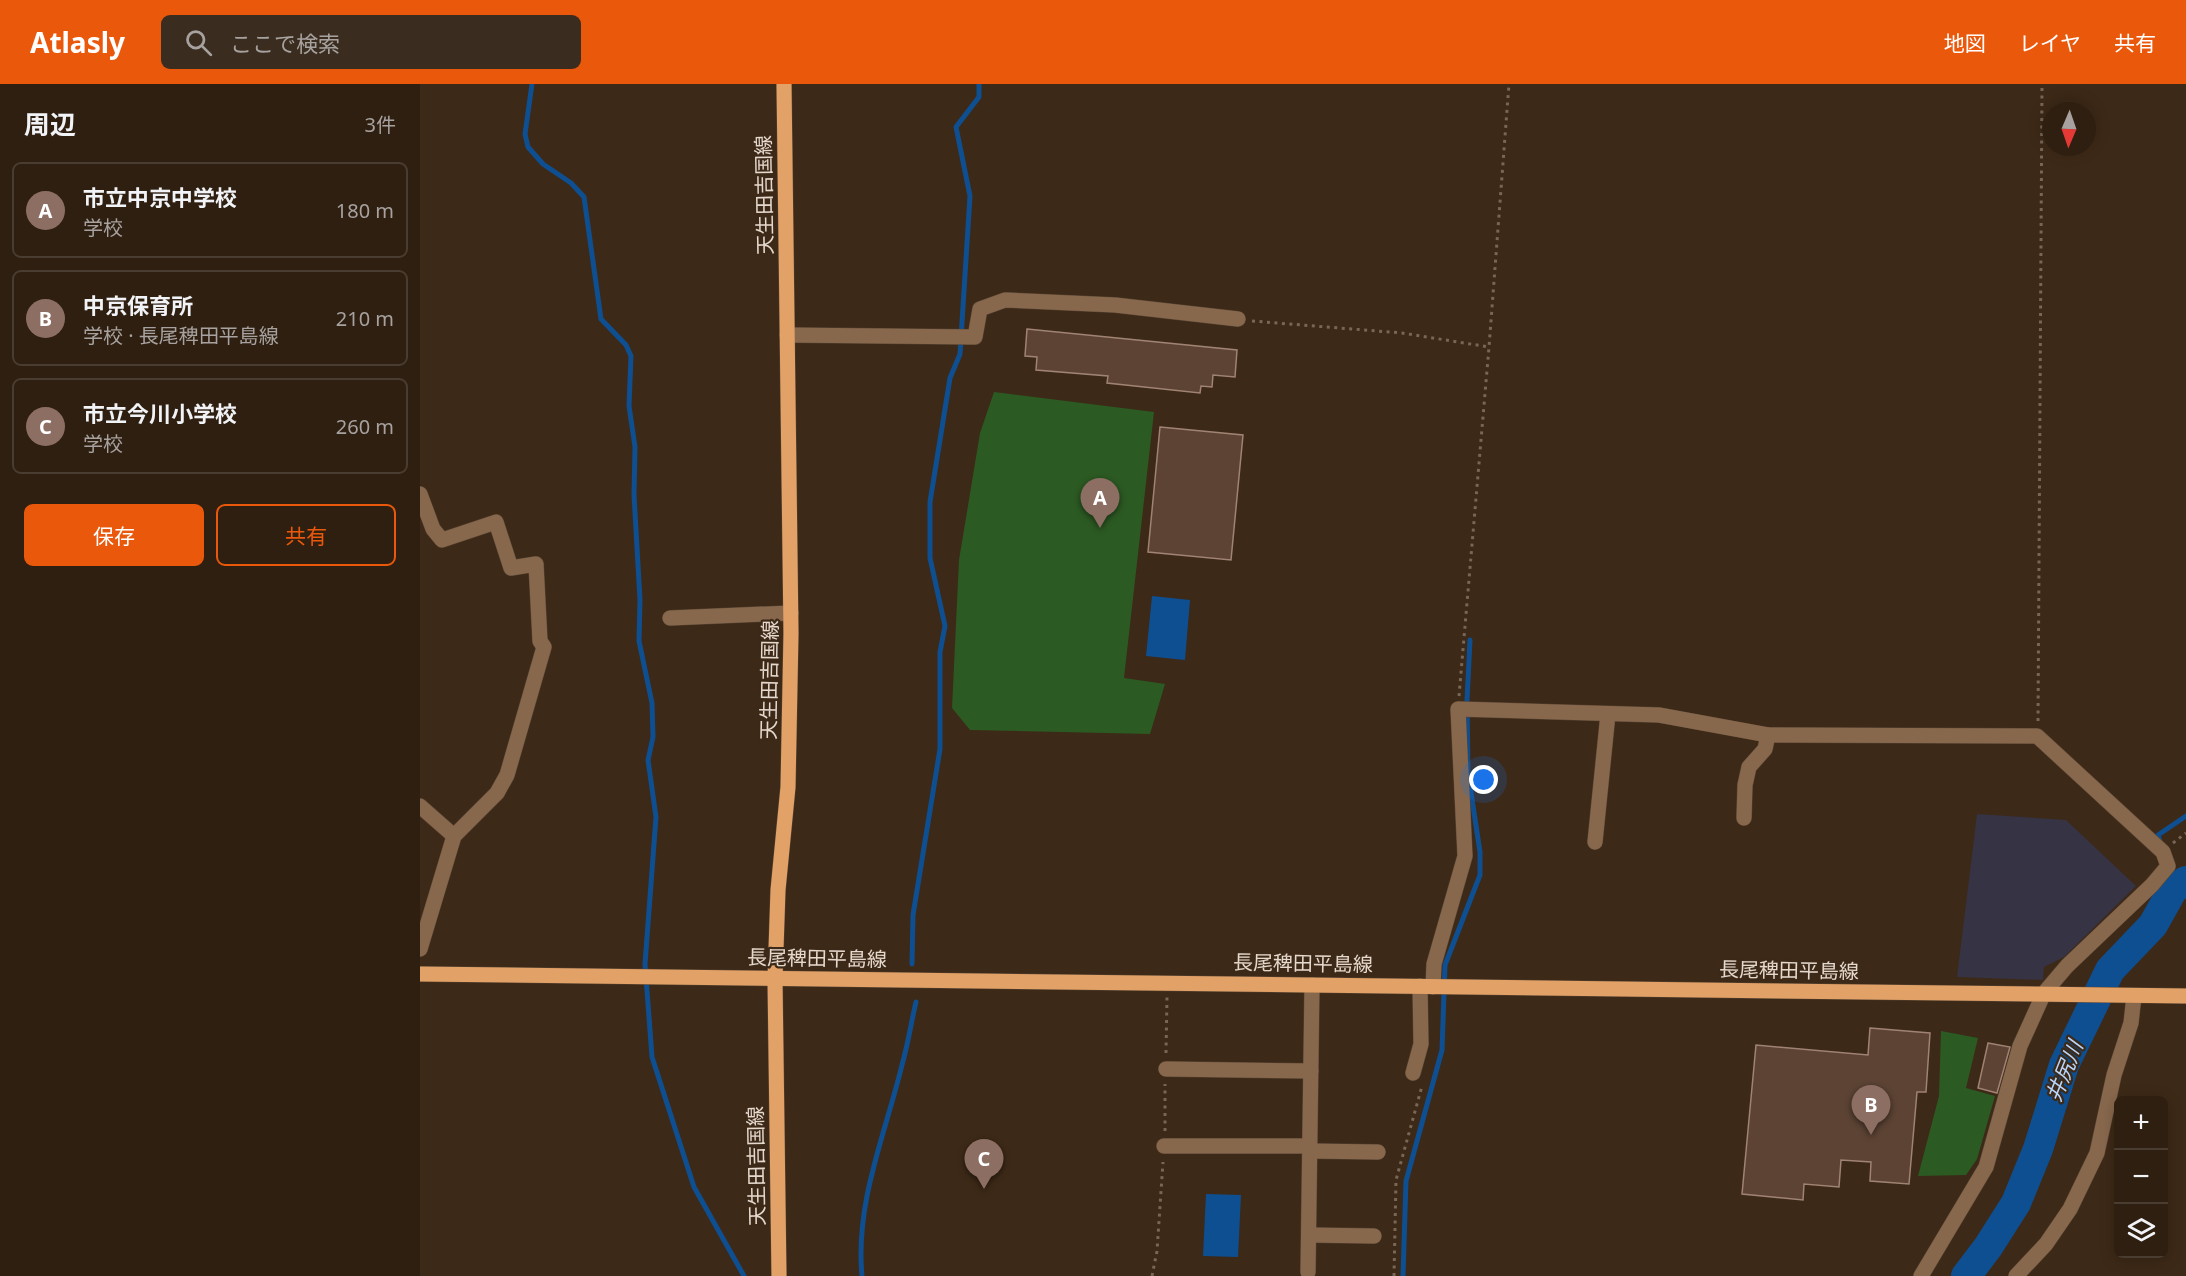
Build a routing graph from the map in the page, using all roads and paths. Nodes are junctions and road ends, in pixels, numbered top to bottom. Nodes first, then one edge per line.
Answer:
1 (784, 84) edge
2 (1509, 84) edge
3 (2042, 84) edge
4 (1238, 319) joint
5 (787, 335) junction
6 (1490, 347) junction
7 (420, 494) edge
8 (791, 613) junction
9 (670, 618) dead end
10 (1458, 710) junction
11 (1608, 714) junction
12 (1768, 735) junction
13 (2037, 735) junction
14 (420, 806) edge
15 (1744, 818) dead end
16 (454, 836) junction
17 (1595, 842) dead end
18 (420, 949) edge
19 (420, 974) edge
20 (775, 979) junction
21 (1312, 985) junction
22 (1427, 986) junction
23 (2050, 993) junction
24 (2130, 996) junction
25 (2186, 996) edge
26 (1166, 1069) dead end
27 (1311, 1071) junction
28 (1418, 1076) joint
29 (1164, 1146) dead end
30 (1310, 1148) junction
31 (1378, 1152) dead end
32 (1309, 1235) junction
33 (1374, 1236) dead end
34 (1308, 1272) dead end
35 (779, 1276) edge
36 (1394, 1276) edge
37 (1921, 1276) edge
38 (2016, 1276) edge

1 - 5 main road, 天生田吉国線
2 - 6 path
3 - 13 path
4 - 5 street
4 - 6 path
5 - 8 main road, 天生田吉国線
6 - 10 path
7 - 16 street
8 - 9 street
8 - 20 main road, 天生田吉国線
10 - 11 street
10 - 22 street
11 - 12 street
11 - 17 street
12 - 13 street
12 - 15 street
13 - 23 street
14 - 16 street
16 - 18 street
19 - 20 main road, 長尾稗田平島線
20 - 21 main road, 長尾稗田平島線
20 - 35 main road, 天生田吉国線
21 - 22 main road, 長尾稗田平島線
21 - 27 street
22 - 23 main road, 長尾稗田平島線
22 - 28 street
23 - 24 main road, 長尾稗田平島線
23 - 37 street
24 - 25 main road, 長尾稗田平島線
24 - 38 street
26 - 27 street
27 - 30 street
28 - 36 path
29 - 30 street
30 - 31 street
30 - 32 street
32 - 33 street
32 - 34 street

